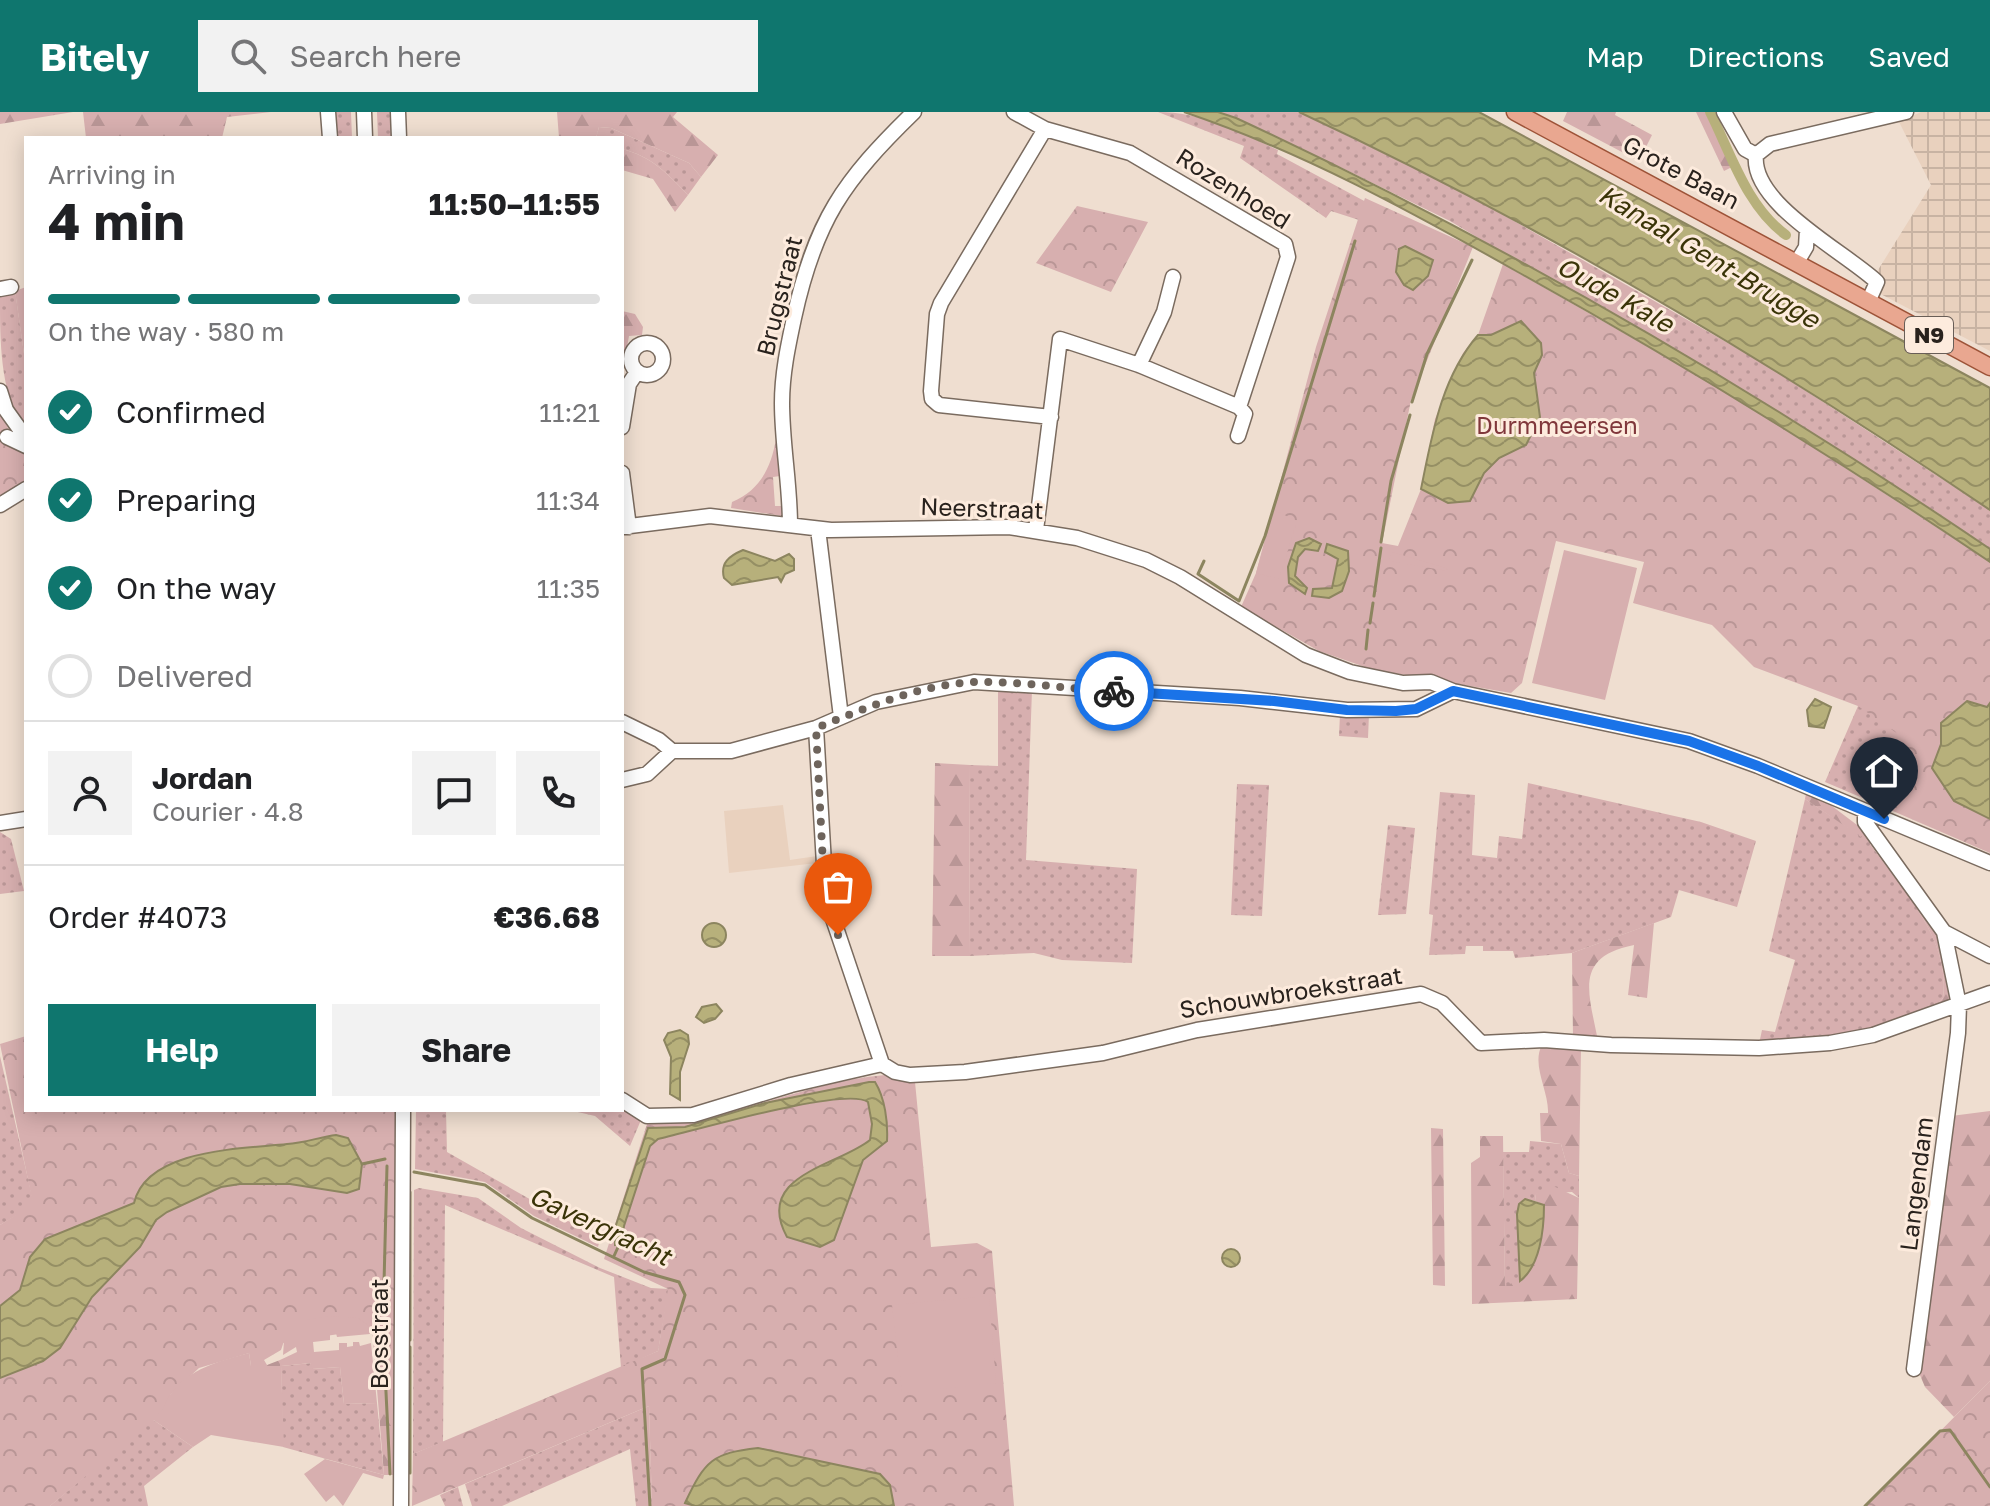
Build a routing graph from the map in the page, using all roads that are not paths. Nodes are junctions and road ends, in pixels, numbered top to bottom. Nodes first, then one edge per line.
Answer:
1 (328, 112) edge
2 (364, 112) edge
3 (398, 112) edge
4 (914, 112) edge
5 (1014, 112) edge
6 (1515, 112) edge
7 (1724, 112) edge
8 (1906, 112) edge
9 (1045, 129) junction
10 (330, 136) edge
11 (365, 136) edge
12 (399, 136) edge
13 (1756, 155) junction
14 (1807, 230) junction
15 (1790, 259) junction
16 (1173, 277) dead end
17 (1868, 302) junction
18 (1139, 365) junction
19 (1990, 367) edge
20 (637, 372) dead end
21 (0, 391) edge
22 (1239, 407) junction
23 (624, 415) edge
24 (1051, 417) junction
25 (24, 435) edge
26 (1238, 436) dead end
27 (7, 437) dead end
28 (24, 445) edge
29 (24, 490) edge
30 (0, 505) edge
31 (790, 525) junction
32 (625, 527) edge
33 (818, 529) junction
34 (1036, 530) junction
35 (1426, 693) junction
36 (841, 717) junction
37 (624, 723) edge
38 (816, 728) junction
39 (672, 751) junction
40 (624, 780) edge
41 (1865, 812) junction
42 (24, 819) edge
43 (0, 823) edge
44 (1990, 863) edge
45 (1944, 932) junction
46 (1990, 956) edge
47 (1990, 993) edge
48 (1959, 1005) junction
49 (882, 1064) junction
50 (624, 1101) edge
51 (403, 1112) edge
52 (1914, 1369) dead end
53 (401, 1506) edge

1 - 10 street
2 - 11 street
3 - 12 street
4 - 31 street, Brugstraat
5 - 9 street, Rozenhoed
6 - 15 main road, Grote Baan / N9
7 - 13 street
8 - 13 street
9 - 22 street, Rozenhoed
9 - 24 street
13 - 14 street
14 - 15 street
14 - 17 street
15 - 17 main road, N9
16 - 18 street
17 - 19 main road, N9
18 - 22 street
18 - 24 street
20 - 23 street
21 - 25 street
22 - 26 street, Rozenhoed
24 - 34 street
27 - 28 street
29 - 30 street
31 - 32 street, Neerstraat
31 - 33 street, Neerstraat
33 - 34 street, Neerstraat
33 - 36 street
34 - 35 street, Neerstraat
35 - 36 street
35 - 41 street, Neerstraat
36 - 38 street
37 - 39 street
38 - 39 street
38 - 49 street
39 - 40 street
41 - 44 street, Neerstraat
41 - 45 street
42 - 43 street
45 - 46 street
45 - 48 street, Langendam
47 - 48 street, Schouwbroekstraat
48 - 49 street, Schouwbroekstraat
48 - 52 street, Langendam
49 - 50 street, Schouwbroekstraat
51 - 53 street, Bosstraat

